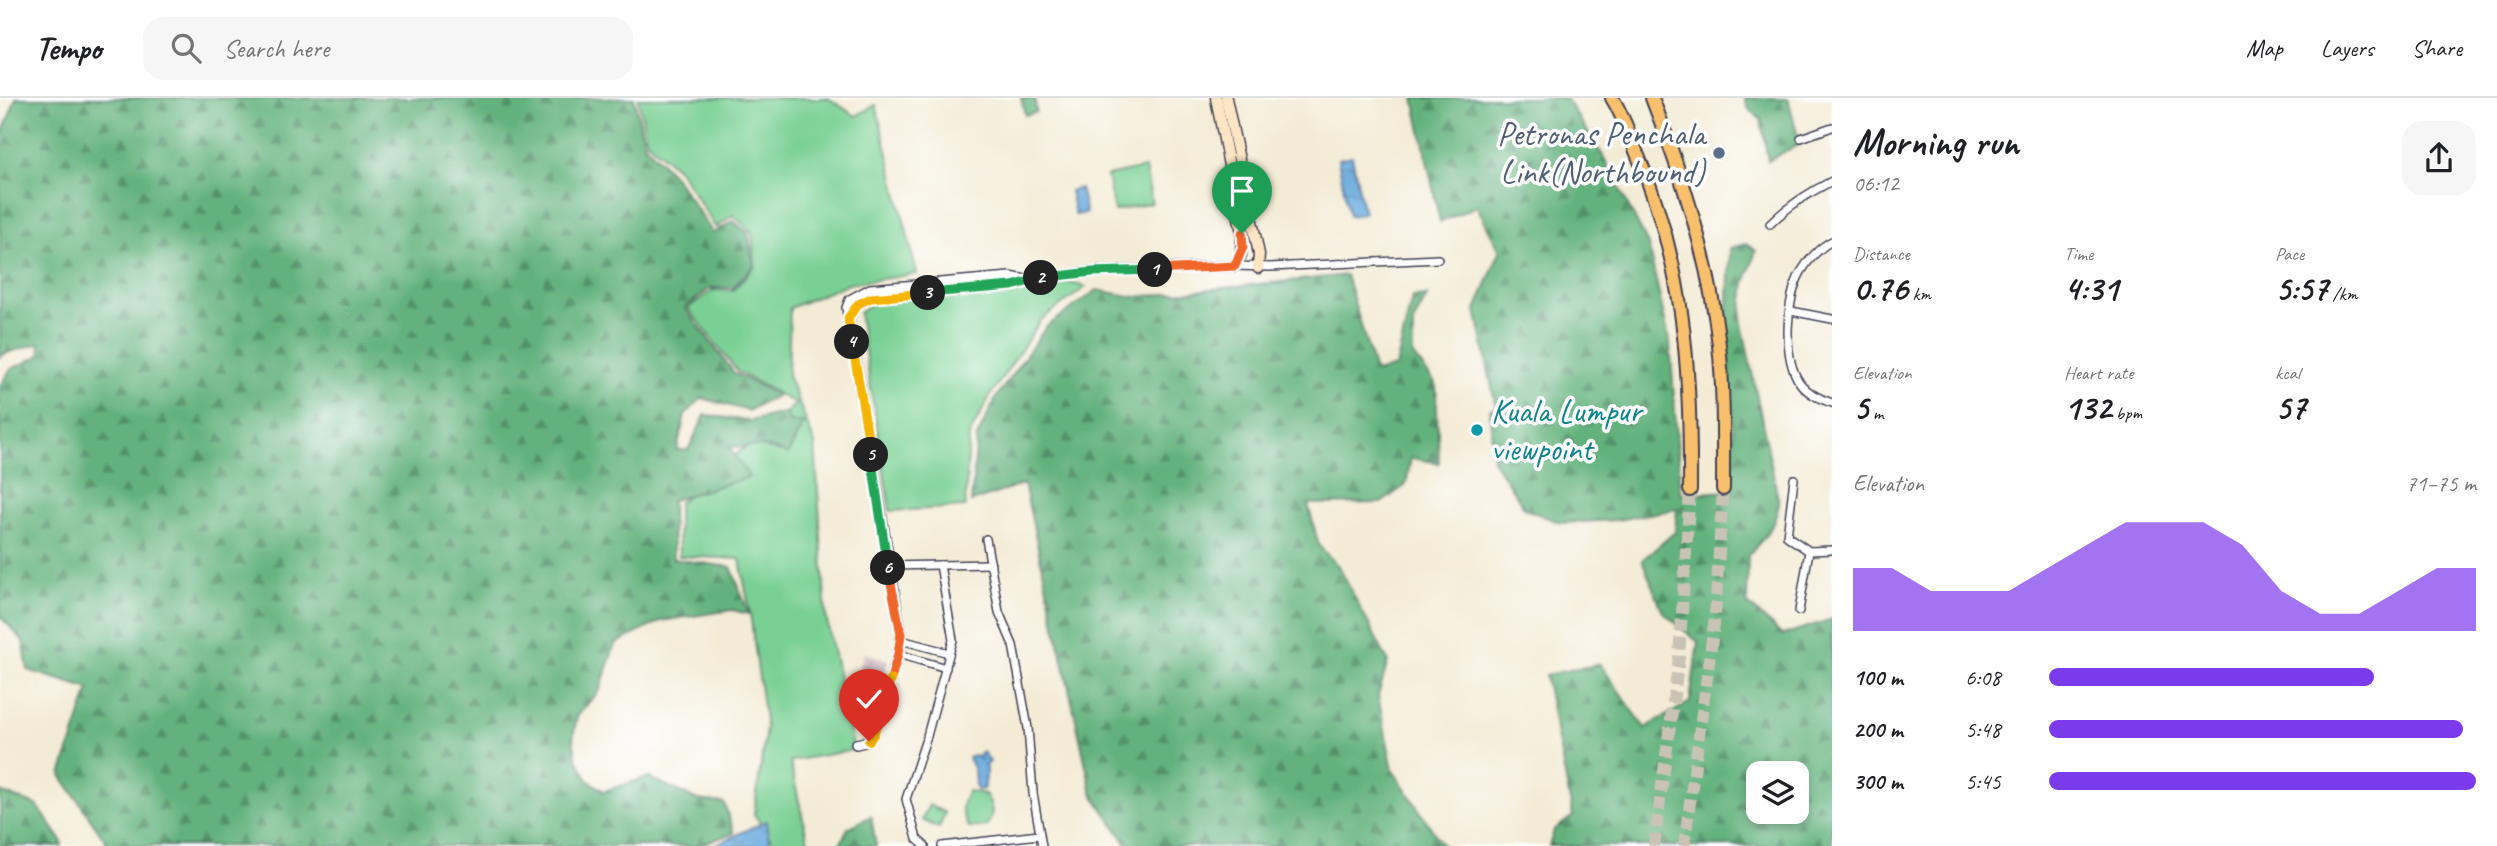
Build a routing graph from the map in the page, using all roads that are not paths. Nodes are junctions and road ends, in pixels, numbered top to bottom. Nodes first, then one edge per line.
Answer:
1 (1216, 98) edge
2 (1226, 98) edge
3 (1612, 98) edge
4 (1652, 98) edge
5 (1832, 127) edge
6 (1801, 138) dead end
7 (1832, 181) edge
8 (1770, 224) dead end
9 (1832, 241) edge
10 (1438, 259) dead end
11 (1235, 266) junction
12 (1258, 268) junction
13 (1791, 311) junction
14 (1832, 319) edge
15 (1832, 403) edge
16 (1794, 479) dead end
17 (1723, 489) tunnel mouth
18 (1690, 490) tunnel mouth
19 (986, 538) dead end
20 (1832, 550) edge
21 (1809, 551) junction
22 (991, 564) junction
23 (940, 565) junction
24 (888, 566) junction
25 (1799, 611) dead end
26 (901, 640) junction
27 (949, 653) junction
28 (898, 654) junction
29 (946, 668) junction
30 (856, 744) dead end
31 (1039, 835) junction
32 (925, 846) edge
33 (942, 846) edge
34 (1042, 846) edge

1 - 11 main road
2 - 12 main road
3 - 18 highway
4 - 17 highway
5 - 6 street
7 - 8 street
9 - 13 street
10 - 12 street
11 - 12 street
11 - 24 street
13 - 14 street
13 - 15 street
16 - 21 street
19 - 22 street
20 - 21 street
21 - 25 street
22 - 23 street
22 - 31 street
23 - 24 street
23 - 27 street
24 - 26 street
26 - 27 street
26 - 28 street
27 - 29 street
28 - 29 street
28 - 30 street
29 - 32 street
31 - 33 street
31 - 34 street

